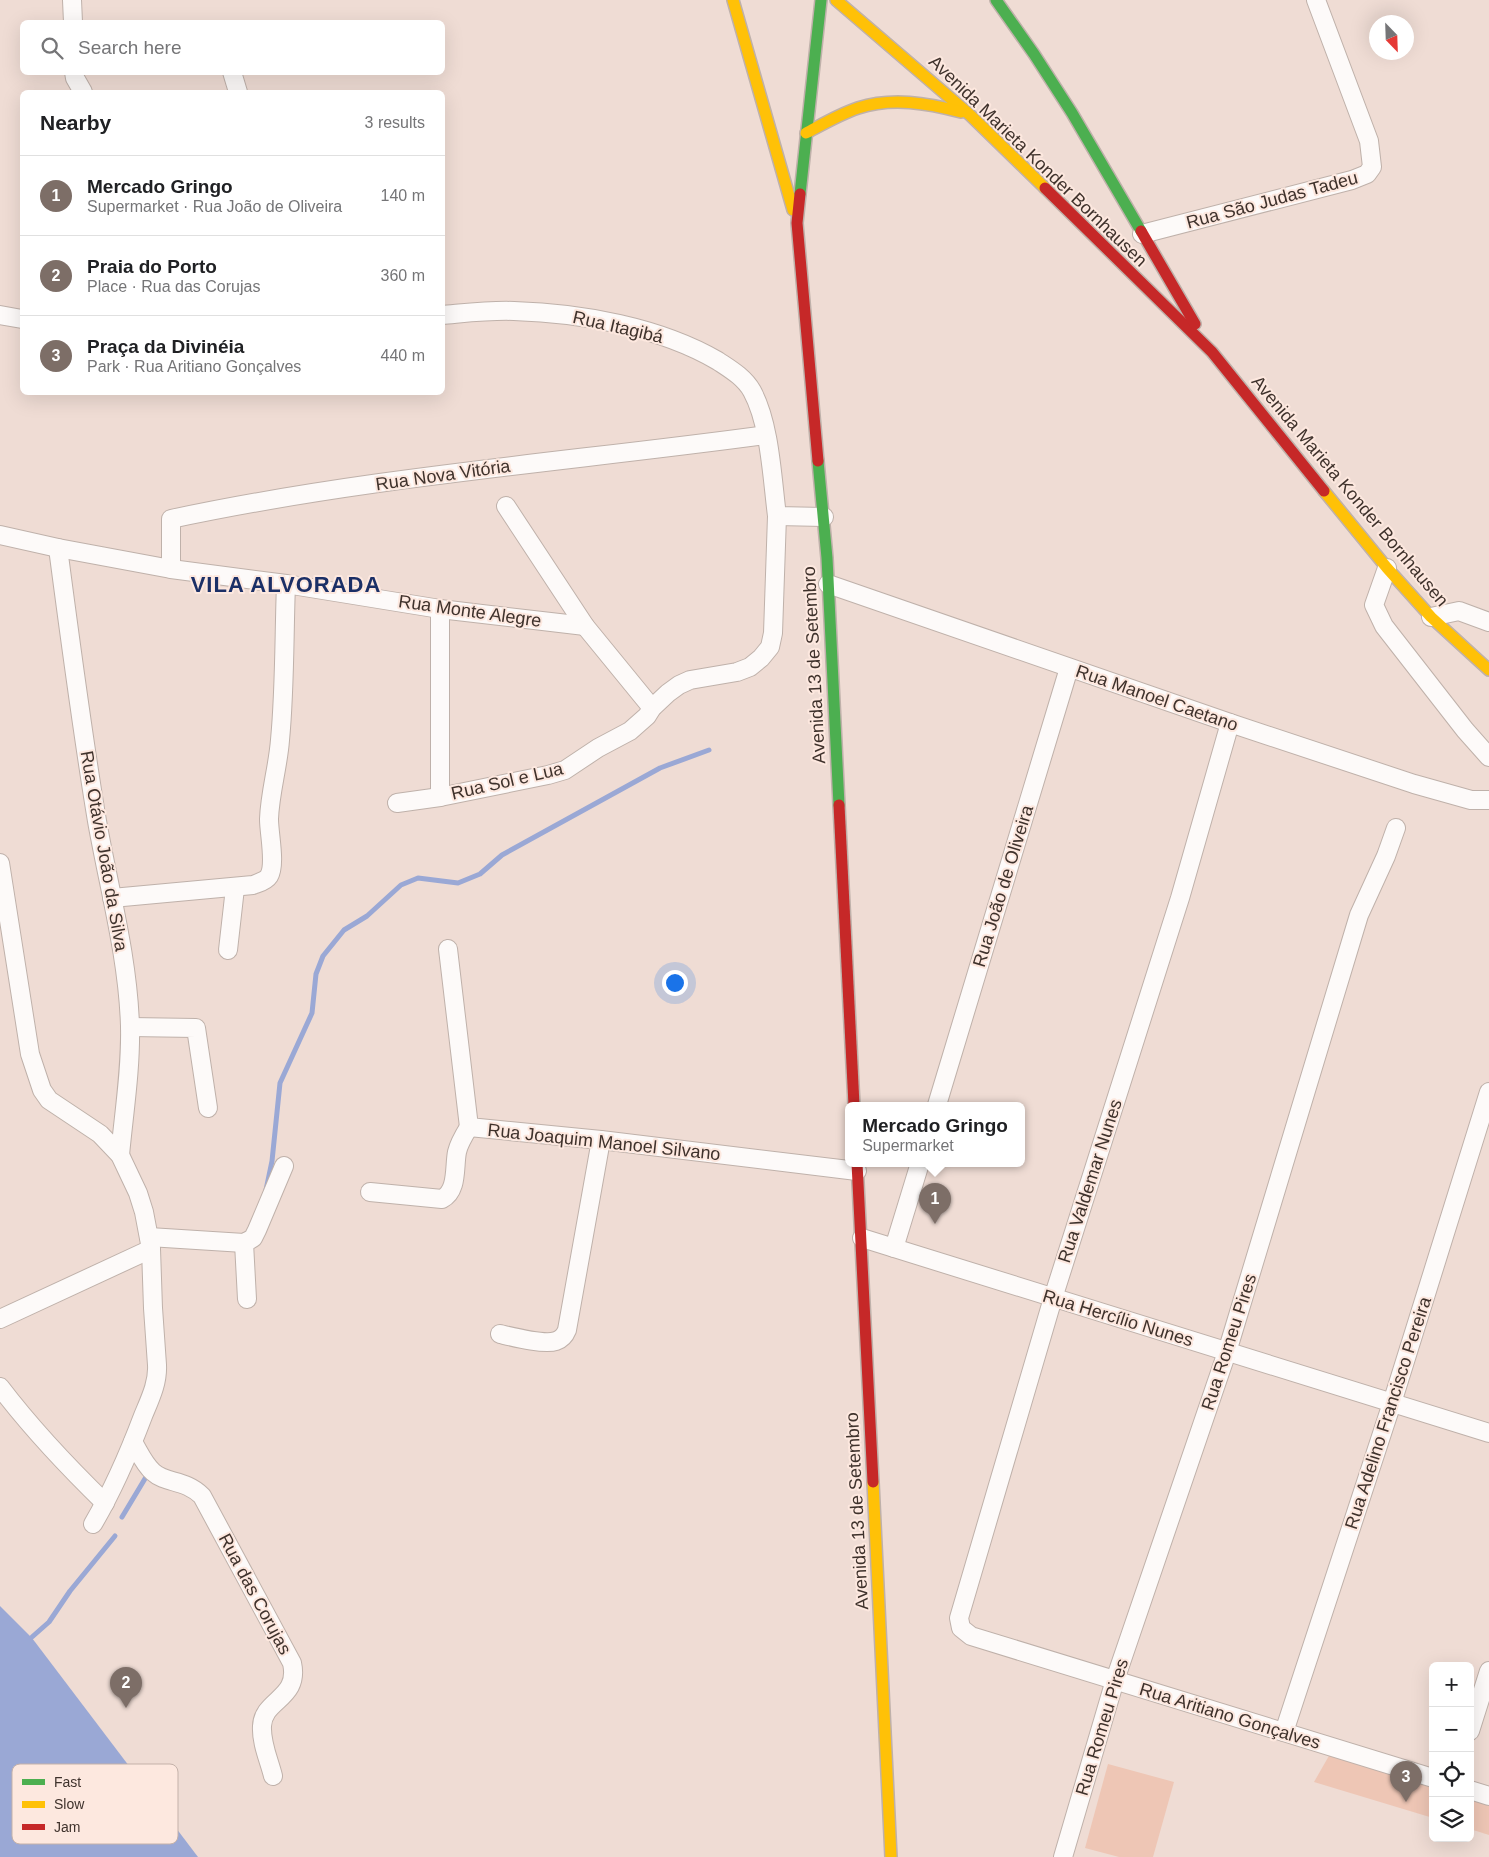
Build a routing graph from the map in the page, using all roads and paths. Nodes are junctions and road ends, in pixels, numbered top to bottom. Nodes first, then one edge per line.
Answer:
1 (72, 0) edge
2 (733, 0) edge
3 (821, 0) edge
4 (836, 0) edge
5 (996, 0) edge
6 (1316, 0) edge
7 (73, 20) edge
8 (74, 75) edge
9 (233, 75) edge
10 (82, 90) edge
11 (237, 90) edge
12 (970, 115) junction
13 (806, 133) junction
14 (797, 223) junction
15 (1142, 234) junction
16 (0, 315) edge
17 (445, 315) edge
18 (20, 319) edge
19 (1212, 352) junction
20 (766, 435) junction
21 (506, 506) dead end
22 (777, 516) junction
23 (824, 517) junction
24 (0, 535) edge
25 (58, 548) junction
26 (1387, 568) junction
27 (171, 569) junction
28 (286, 584) junction
29 (828, 584) junction
30 (440, 609) junction
31 (1431, 617) junction
32 (1489, 622) edge
33 (585, 626) junction
34 (1068, 668) junction
35 (1489, 670) edge
36 (652, 708) junction
37 (1230, 724) junction
38 (1489, 757) edge
39 (440, 797) junction
40 (1489, 800) edge
41 (397, 803) dead end
42 (1396, 828) dead end
43 (0, 863) edge
44 (235, 888) junction
45 (112, 898) junction
46 (448, 949) dead end
47 (228, 950) dead end
48 (130, 1027) junction
49 (1489, 1092) edge
50 (854, 1102) edge
51 (938, 1102) edge
52 (208, 1108) dead end
53 (469, 1127) junction
54 (601, 1140) junction
55 (120, 1155) junction
56 (284, 1166) dead end
57 (845, 1166) edge
58 (857, 1167) edge
59 (919, 1167) edge
60 (370, 1192) dead end
61 (862, 1238) junction
62 (150, 1243) junction
63 (244, 1243) junction
64 (894, 1248) junction
65 (1052, 1298) junction
66 (247, 1299) dead end
67 (0, 1319) edge
68 (500, 1334) dead end
69 (1227, 1352) junction
70 (0, 1387) edge
71 (1392, 1403) junction
72 (1489, 1433) edge
73 (133, 1442) junction
74 (105, 1503) junction
75 (93, 1524) dead end
76 (971, 1636) joint
77 (1489, 1671) edge
78 (1115, 1680) junction
79 (1474, 1718) edge
80 (1284, 1732) junction
81 (273, 1776) dead end
82 (1429, 1777) edge
83 (1474, 1791) edge
84 (1489, 1796) edge
85 (891, 1857) edge
86 (1063, 1857) edge

1 - 7 street
2 - 14 main road, Avenida 13 de Setembro
3 - 13 main road, Avenida 13 de Setembro
4 - 12 main road, Avenida Marieta Konder Bornhausen
5 - 15 main road, Avenida Marieta Konder Bornhausen
6 - 15 street, Rua São Judas Tadeu
8 - 10 street
9 - 11 street
12 - 13 main road
12 - 19 main road, Avenida Marieta Konder Bornhausen
13 - 14 main road, Avenida 13 de Setembro
14 - 23 main road, Avenida 13 de Setembro
15 - 19 main road, Avenida Marieta Konder Bornhausen
16 - 18 street
17 - 20 street, Rua Itagibá
19 - 26 main road, Avenida Marieta Konder Bornhausen
20 - 22 street, Rua Itagibá
20 - 27 street, Rua Nova Vitória
21 - 33 street
22 - 23 street
22 - 36 street, Rua Sol e Lua
23 - 29 main road, Avenida 13 de Setembro
24 - 25 street, Rua Monte Alegre
25 - 27 street, Rua Monte Alegre
25 - 45 street, Rua Otávio João da Silva
26 - 31 main road, Avenida Marieta Konder Bornhausen
26 - 38 street
27 - 28 street, Rua Monte Alegre
28 - 30 street, Rua Monte Alegre
28 - 44 street
29 - 34 street, Rua Manoel Caetano
29 - 50 main road, Avenida 13 de Setembro
30 - 33 street, Rua Monte Alegre
30 - 39 street, Rua Sol e Lua
31 - 32 street
31 - 35 main road, Avenida Marieta Konder Bornhausen
33 - 36 street
34 - 37 street, Rua Manoel Caetano
34 - 51 street, Rua João de Oliveira
36 - 39 street, Rua Sol e Lua
37 - 40 street, Rua Manoel Caetano
37 - 65 street, Rua Valdemar Nunes
39 - 41 street
42 - 69 street, Rua Romeu Pires
43 - 55 street
44 - 45 street
44 - 47 street
45 - 48 street, Rua Otávio João da Silva
46 - 53 street, Rua Joaquim Manoel Silvano
48 - 52 street
48 - 55 street, Rua Otávio João da Silva
49 - 71 street, Rua Adelino Francisco Pereira
53 - 54 street, Rua Joaquim Manoel Silvano
53 - 60 street
54 - 57 street, Rua Joaquim Manoel Silvano
54 - 68 street
55 - 62 street
56 - 63 street
58 - 61 main road, Avenida 13 de Setembro
59 - 64 street
61 - 64 street, Rua Hercílio Nunes
61 - 85 main road, Avenida 13 de Setembro
62 - 63 street
62 - 67 street
62 - 73 street
63 - 66 street
64 - 65 street, Rua Hercílio Nunes
65 - 69 street, Rua Hercílio Nunes
65 - 76 street, Rua Valdemar Nunes
69 - 71 street, Rua Hercílio Nunes
69 - 78 street, Rua Romeu Pires
70 - 74 street
71 - 72 street, Rua Hercílio Nunes
71 - 80 street, Rua Adelino Francisco Pereira
73 - 74 street
73 - 81 street, Rua das Corujas
74 - 75 street
76 - 78 street, Rua Aritiano Gonçalves
77 - 79 street
78 - 80 street, Rua Aritiano Gonçalves
78 - 86 street, Rua Romeu Pires
80 - 82 street, Rua Aritiano Gonçalves
83 - 84 street

